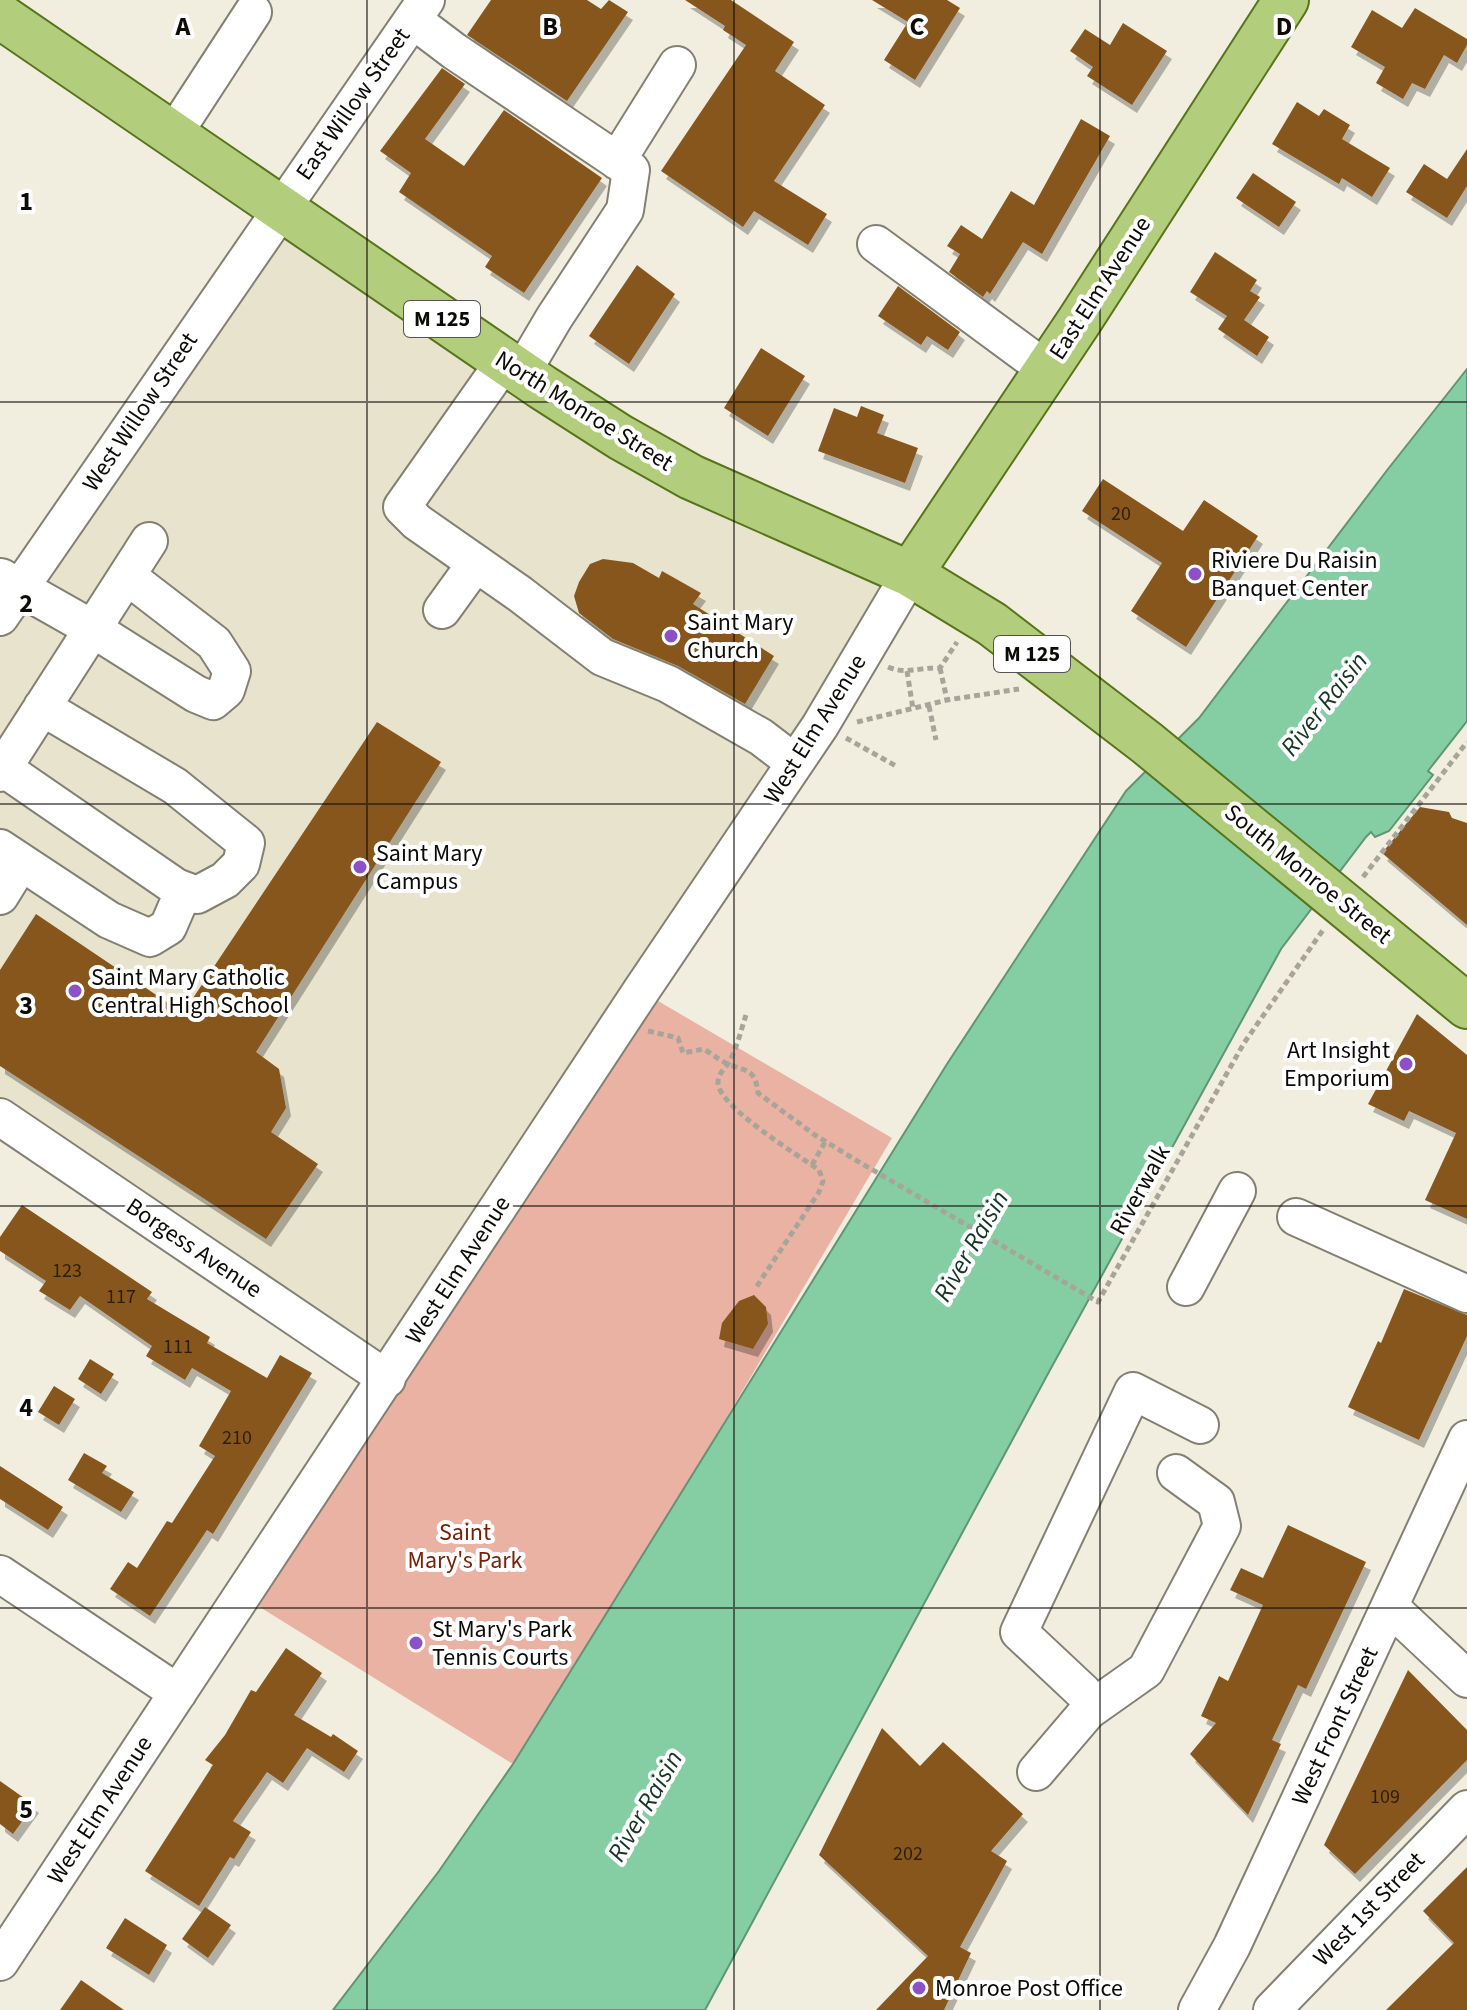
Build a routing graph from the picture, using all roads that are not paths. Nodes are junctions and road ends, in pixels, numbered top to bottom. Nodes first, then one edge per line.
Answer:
1 (1286, 0) edge
2 (419, 10) edge
3 (253, 12) dead end
4 (0, 16) edge
5 (677, 65) dead end
6 (173, 135) junction
7 (617, 161) junction
8 (280, 208) junction
9 (876, 244) dead end
10 (513, 368) junction
11 (1047, 370) junction
12 (149, 541) dead end
13 (476, 563) junction
14 (910, 574) junction
15 (127, 576) junction
16 (6, 594) edge
17 (442, 610) dead end
18 (93, 629) junction
19 (42, 707) junction
20 (1147, 743) joint
21 (795, 763) junction
22 (2, 770) edge
23 (11, 855) edge
24 (184, 890) junction
25 (0, 896) edge
26 (1467, 1006) edge
27 (0, 1117) edge
28 (1237, 1191) dead end
29 (1296, 1217) dead end
30 (1186, 1287) dead end
31 (1467, 1294) edge
32 (387, 1379) junction
33 (1200, 1425) dead end
34 (1467, 1439) edge
35 (1176, 1473) dead end
36 (0, 1574) edge
37 (1390, 1607) junction
38 (1467, 1679) edge
39 (1083, 1692) dead end
40 (178, 1693) junction
41 (1036, 1772) dead end
42 (1467, 1809) edge
43 (1232, 1946) junction
44 (0, 1962) edge
45 (1197, 2010) edge
46 (1225, 2010) edge
47 (1272, 2010) edge

1 - 11 main road, East Elm Avenue
2 - 7 street
2 - 8 street, East Willow Street
3 - 6 street
4 - 6 main road, North Monroe Street / M 125
5 - 7 street
6 - 8 main road, North Monroe Street / M 125
7 - 10 street
8 - 10 main road, North Monroe Street / M 125
8 - 16 street, West Willow Street
9 - 11 street
10 - 13 street
10 - 14 main road, North Monroe Street / M 125
11 - 14 main road, East Elm Avenue
12 - 15 street
13 - 17 street
13 - 21 street
14 - 20 main road, North Monroe Street / M 125
14 - 21 street, West Elm Avenue
15 - 18 street
15 - 18 street
16 - 18 street
18 - 19 street
19 - 22 street
19 - 24 street
20 - 26 main road, South Monroe Street
21 - 32 street, West Elm Avenue
22 - 24 street
23 - 24 street
23 - 25 street
27 - 32 street, Borgess Avenue
28 - 30 street
29 - 31 street
32 - 40 street, West Elm Avenue
33 - 39 street
34 - 37 street, West Front Street
35 - 41 street
36 - 40 street
37 - 38 street
37 - 43 street, West Front Street
40 - 44 street, West Elm Avenue
42 - 47 street, West 1st Street
43 - 45 street, West Front Street
43 - 46 street

